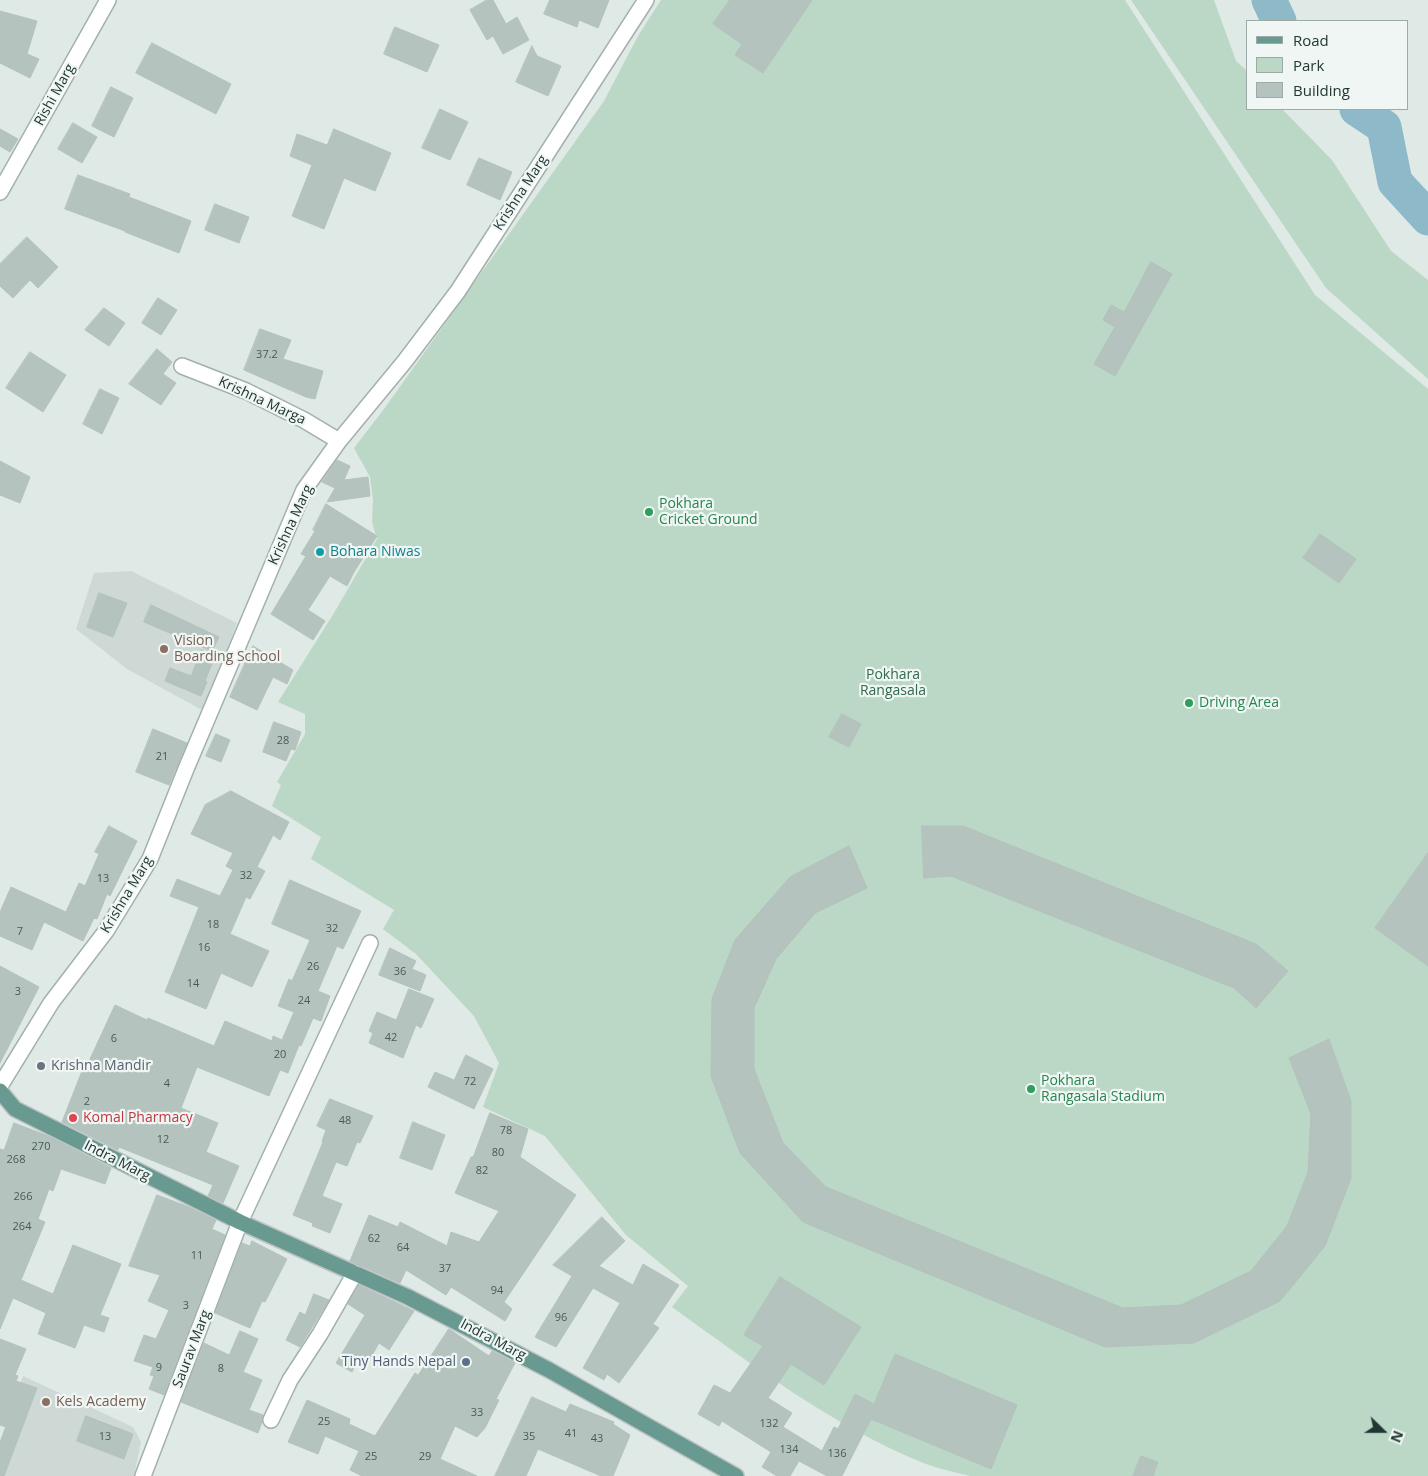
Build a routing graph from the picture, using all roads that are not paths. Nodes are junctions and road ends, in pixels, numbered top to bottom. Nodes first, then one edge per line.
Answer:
1 (108, 0) edge
2 (646, 0) edge
3 (2, 187) edge
4 (182, 366) dead end
5 (339, 441) junction
6 (370, 944) dead end
7 (0, 1086) edge
8 (0, 1091) edge
9 (240, 1222) junction
10 (355, 1273) junction
11 (271, 1420) dead end
12 (143, 1476) edge
13 (736, 1476) edge

1 - 3 street, Rishi Marg
2 - 5 street, Krishna Marg
4 - 5 street, Krishna Marga
5 - 7 street, Krishna Marg
6 - 9 street
8 - 9 main road, Indra Marg
9 - 10 main road, Indra Marg
9 - 12 street, Saurav Marg
10 - 11 street
10 - 13 main road, Indra Marg

